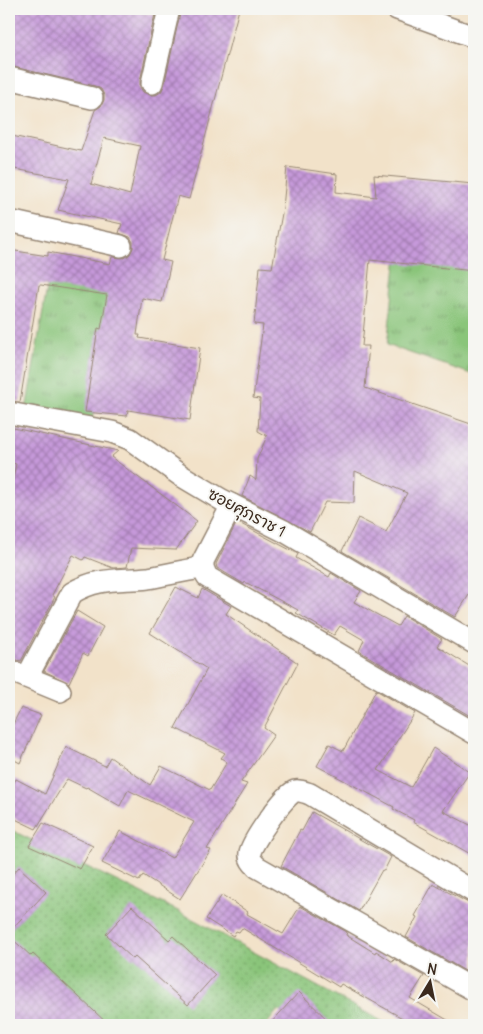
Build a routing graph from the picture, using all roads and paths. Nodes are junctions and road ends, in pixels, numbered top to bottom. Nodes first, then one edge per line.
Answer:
1 (169, 9) edge
2 (397, 9) edge
3 (474, 37) edge
4 (9, 78) edge
5 (152, 83) dead end
6 (92, 98) dead end
7 (9, 221) edge
8 (121, 246) dead end
9 (9, 413) edge
10 (232, 505) junction
11 (202, 568) junction
12 (474, 643) edge
13 (18, 674) edge
14 (60, 692) dead end
15 (474, 733) edge
16 (474, 892) edge
17 (474, 990) edge

1 - 5 street
2 - 3 street
4 - 6 street
7 - 8 street
9 - 10 street, ซอยศุภราช 1
10 - 11 street
10 - 12 street, ซอยศุภราช 1
11 - 13 street
11 - 15 street
13 - 14 street
16 - 17 street

